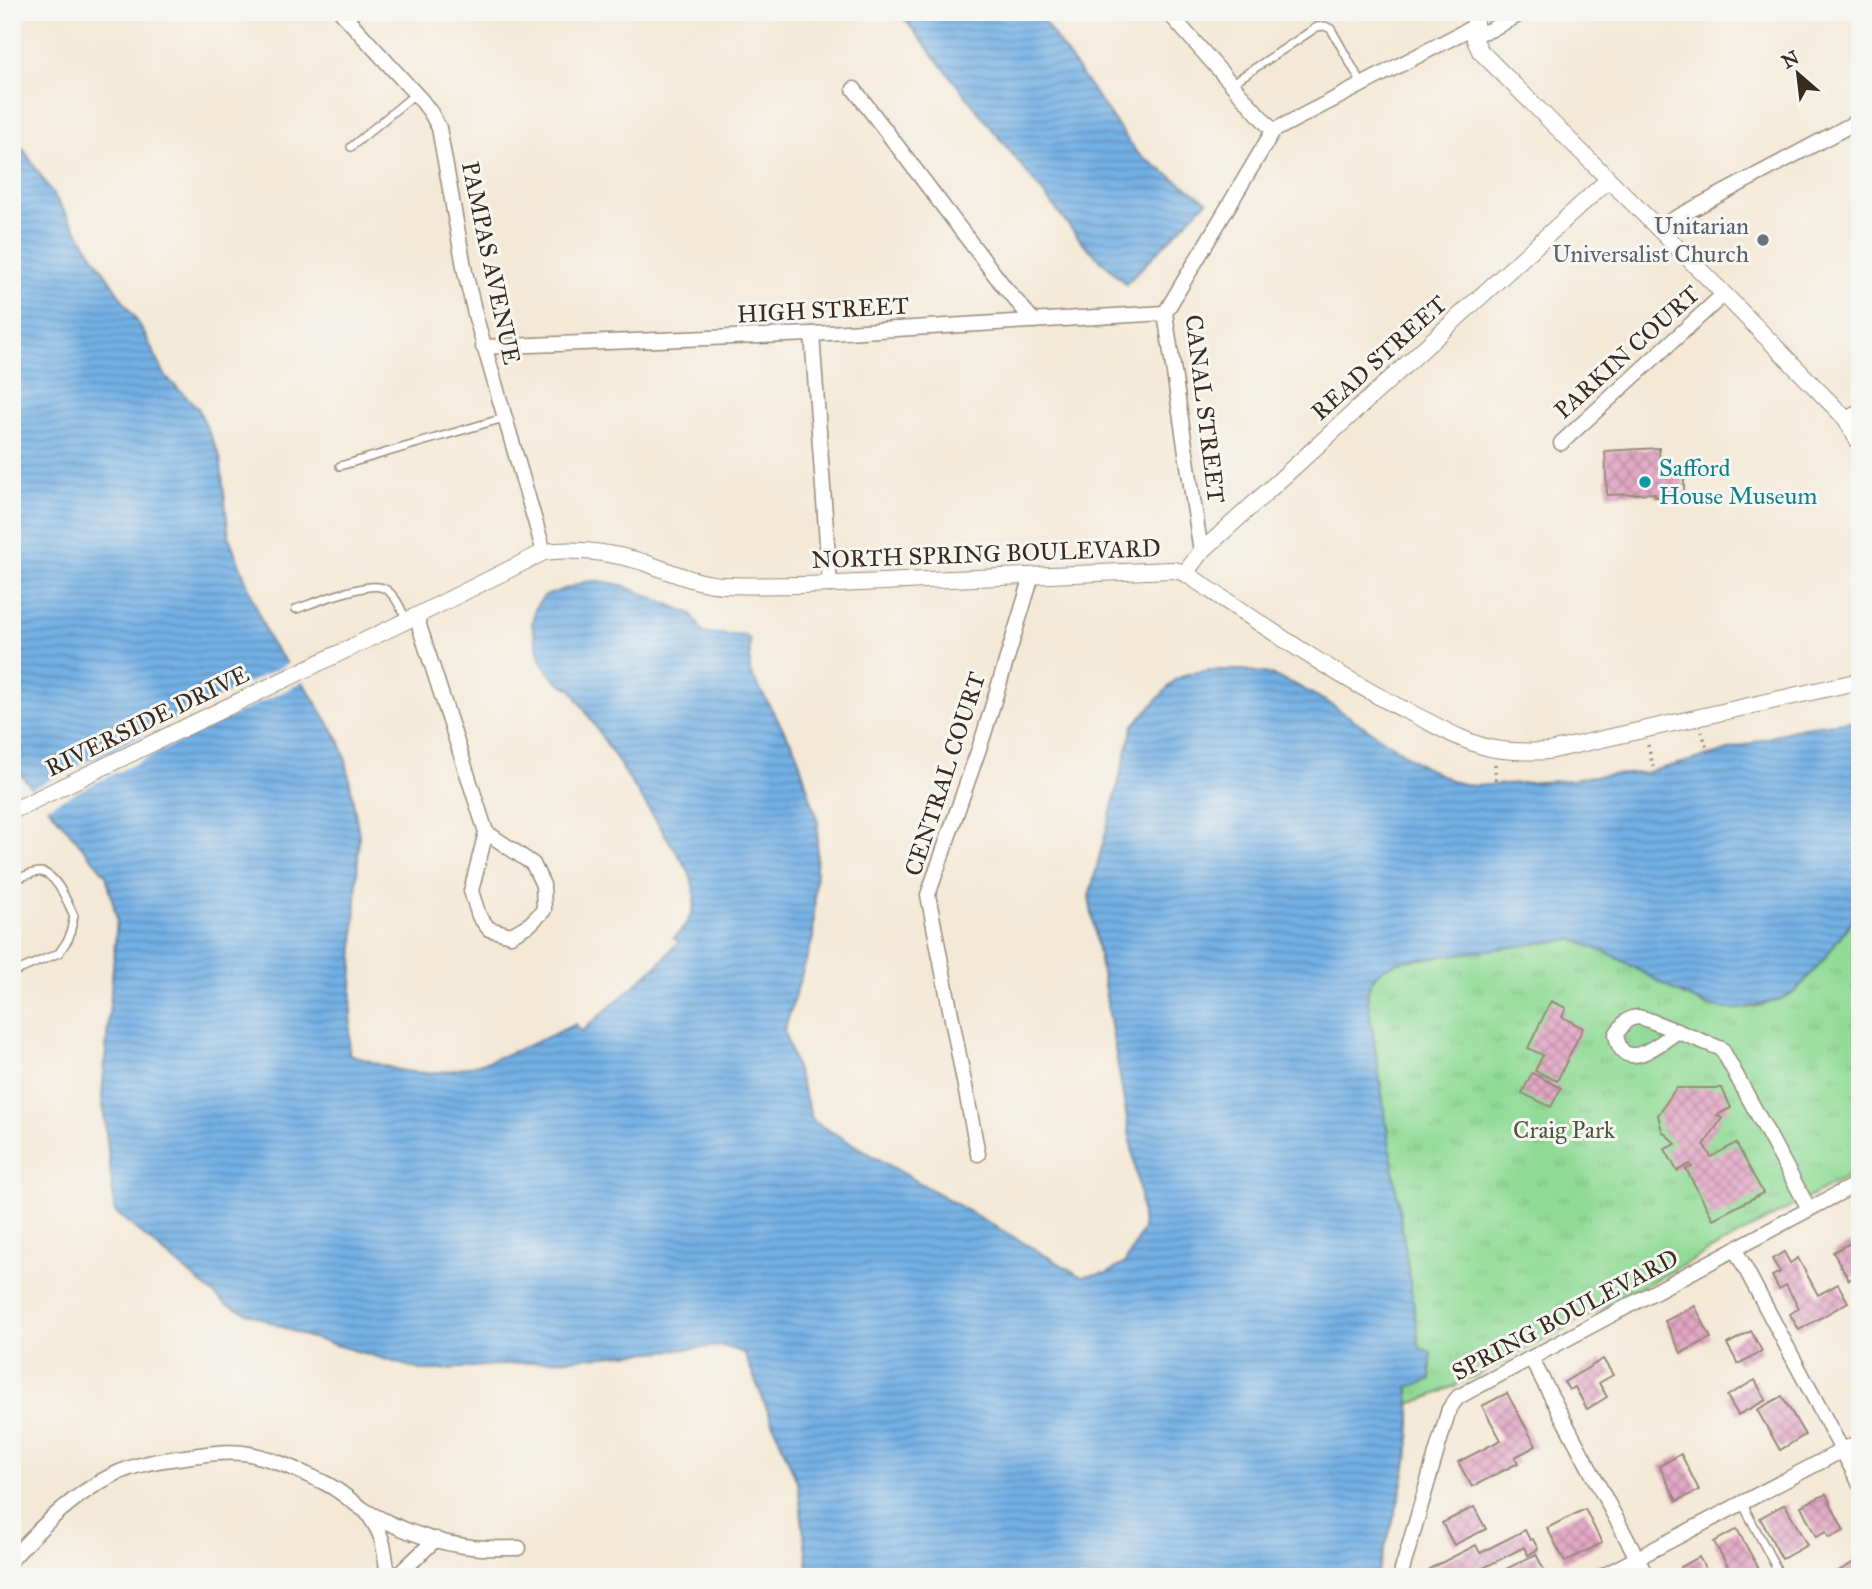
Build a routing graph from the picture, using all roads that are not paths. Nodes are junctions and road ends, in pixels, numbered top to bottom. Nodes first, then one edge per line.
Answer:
1 (341, 12) edge
2 (1168, 12) edge
3 (1524, 12) edge
4 (1475, 24) edge
5 (1231, 84) junction
6 (1362, 84) junction
7 (854, 89) dead end
8 (416, 93) junction
9 (1860, 120) edge
10 (1273, 131) junction
11 (351, 147) dead end
12 (1608, 180) junction
13 (1657, 228) junction
14 (1724, 294) junction
15 (1165, 313) junction
16 (1034, 321) junction
17 (812, 334) junction
18 (483, 347) junction
19 (1853, 415) edge
20 (504, 418) junction
21 (1561, 443) dead end
22 (1860, 445) edge
23 (340, 467) dead end
24 (544, 552) junction
25 (1201, 552) junction
26 (1185, 573) junction
27 (1032, 576) junction
28 (830, 584) junction
29 (296, 609) dead end
30 (411, 618) junction
31 (301, 671) joint
32 (1860, 681) edge
33 (12, 811) edge
34 (486, 832) junction
35 (12, 881) edge
36 (12, 973) edge
37 (1678, 1031) dead end
38 (978, 1154) dead end
39 (1860, 1182) edge
40 (1810, 1209) junction
41 (1735, 1249) junction
42 (1531, 1358) junction
43 (1860, 1441) edge
44 (1842, 1450) junction
45 (1860, 1483) edge
46 (1742, 1502) junction
47 (367, 1512) junction
48 (436, 1539) junction
49 (519, 1548) dead end
50 (1637, 1558) junction
51 (12, 1559) edge
52 (388, 1577) edge
53 (396, 1577) edge
54 (1400, 1577) edge
55 (1601, 1577) edge
56 (1647, 1577) edge
57 (1781, 1577) edge

1 - 8 street, PAMPAS AVENUE
2 - 5 street
3 - 4 street
4 - 6 street
4 - 12 street
5 - 6 lane
5 - 10 street
6 - 10 street
7 - 16 street
8 - 11 lane
8 - 18 street, PAMPAS AVENUE
9 - 13 street
10 - 15 street, CANAL STREET
12 - 13 street
12 - 25 street, READ STREET
13 - 14 street
14 - 19 street
14 - 21 street, PARKIN COURT
15 - 16 street, HIGH STREET
15 - 25 street, CANAL STREET
16 - 17 street, HIGH STREET
17 - 18 street, HIGH STREET
17 - 28 street
18 - 20 street, PAMPAS AVENUE
19 - 22 street
20 - 23 lane
20 - 24 street, PAMPAS AVENUE
24 - 28 street, NORTH SPRING BOULEVARD
24 - 30 street, NORTH SPRING BOULEVARD
25 - 26 street, READ STREET
26 - 27 street, NORTH SPRING BOULEVARD
26 - 32 street, NORTH SPRING BOULEVARD
27 - 28 street, NORTH SPRING BOULEVARD
27 - 38 street, CENTRAL COURT
29 - 30 lane
30 - 31 street, NORTH SPRING BOULEVARD
30 - 34 street
31 - 33 street, RIVERSIDE DRIVE
34 - 34 street
35 - 36 lane
37 - 40 street
39 - 40 street, SPRING BOULEVARD
40 - 41 street, SPRING BOULEVARD
41 - 42 street, SPRING BOULEVARD
41 - 44 street
42 - 50 street
42 - 54 street, SPRING BOULEVARD
43 - 44 street
44 - 45 street
44 - 46 street
46 - 50 street
46 - 57 lane
47 - 48 street
47 - 51 street
47 - 52 street
48 - 49 street
48 - 53 street
50 - 55 street
50 - 56 street

